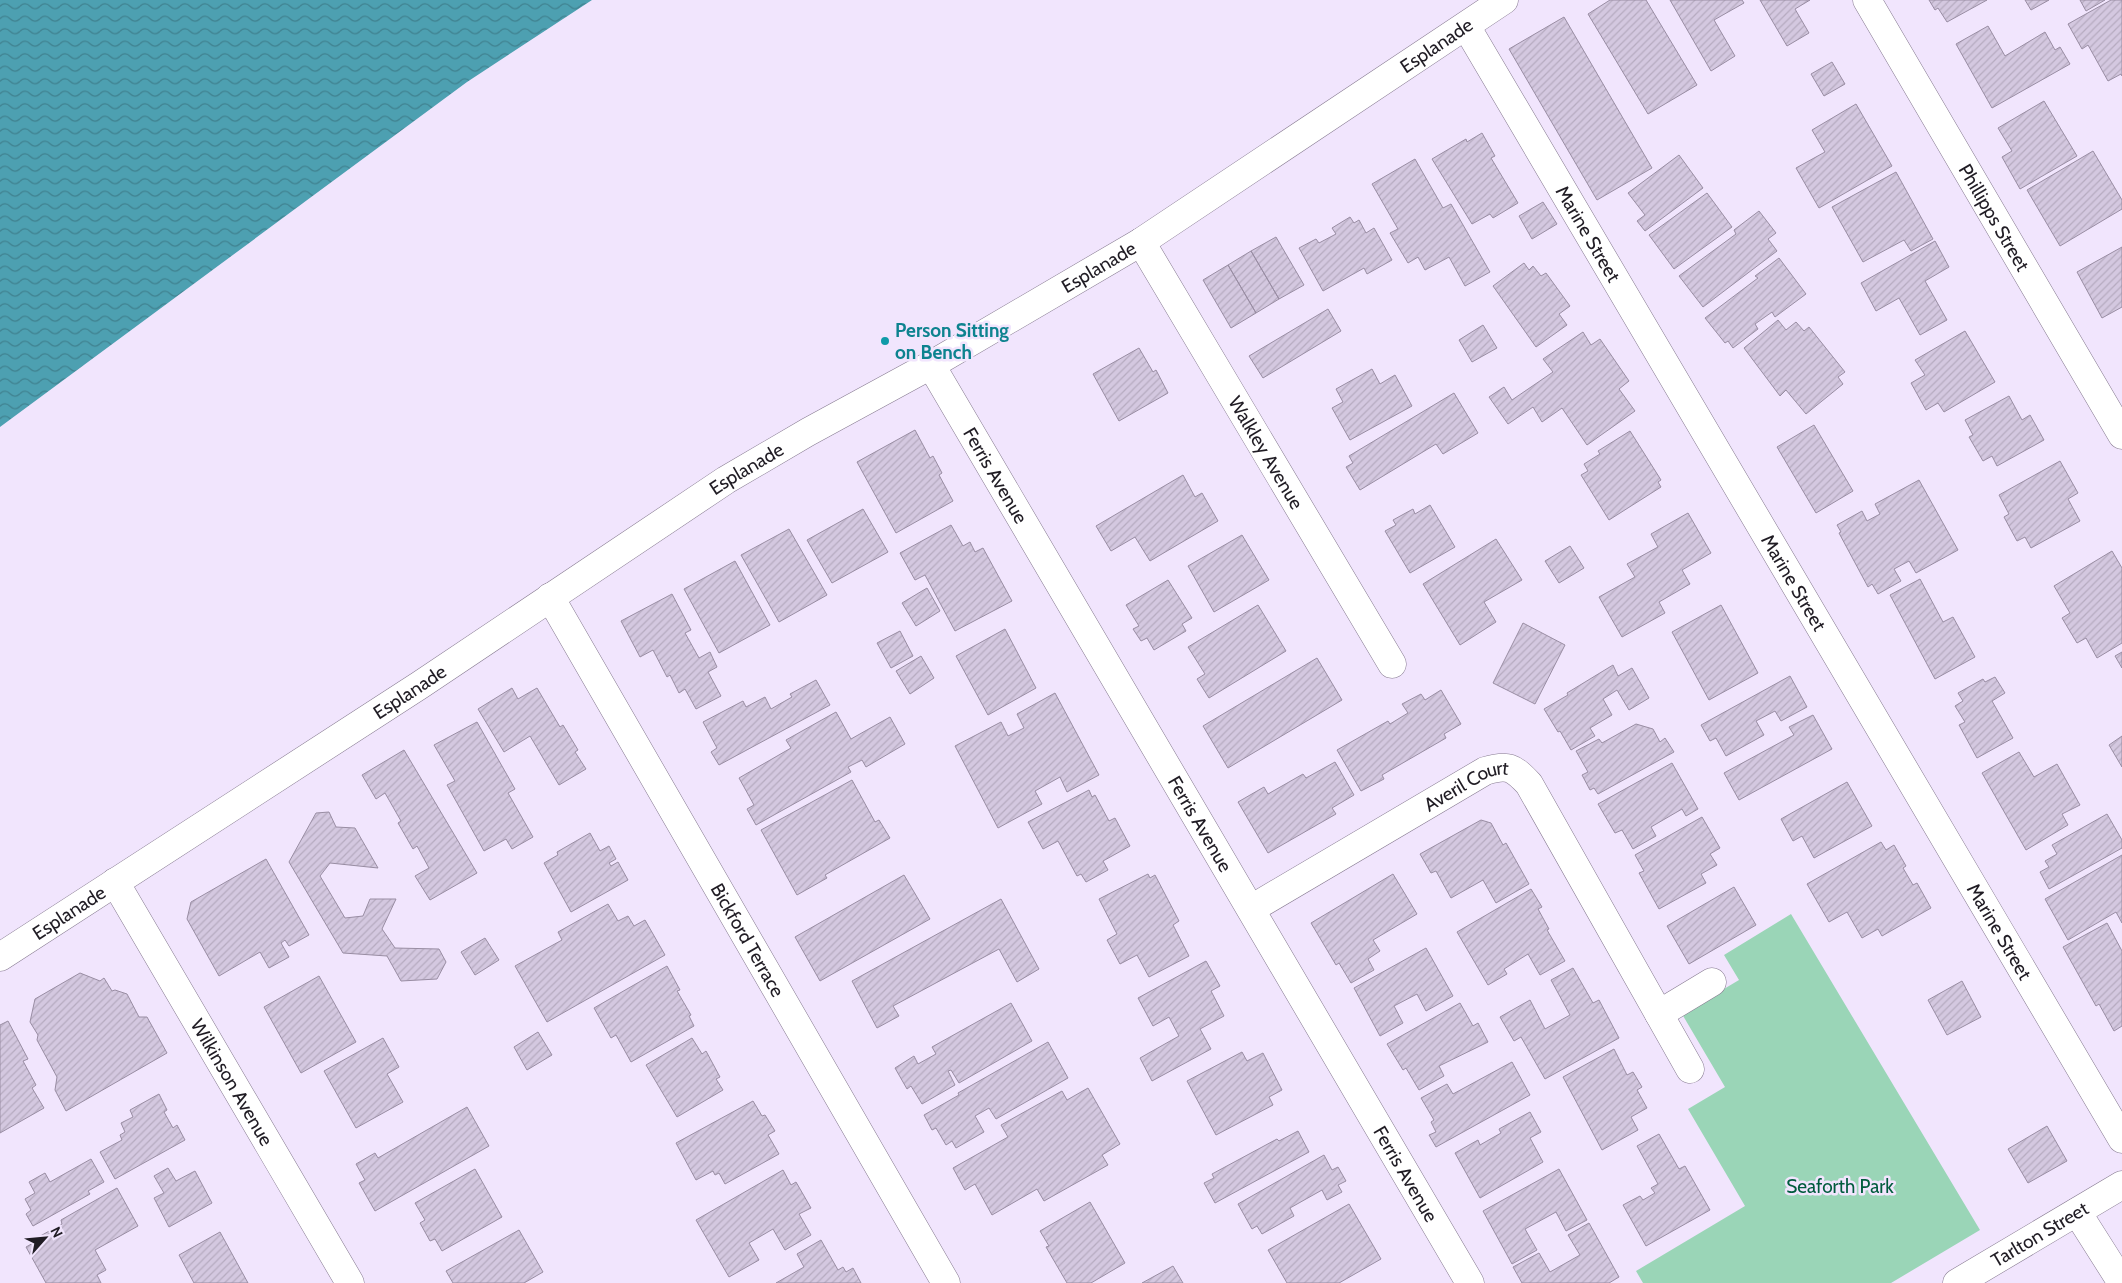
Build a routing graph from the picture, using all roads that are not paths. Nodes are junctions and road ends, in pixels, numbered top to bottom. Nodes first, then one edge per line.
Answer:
1 (1504, 0) edge
2 (1867, 0) edge
3 (1466, 26) junction
4 (1141, 242) junction
5 (932, 365) junction
6 (2122, 435) edge
7 (550, 597) junction
8 (1392, 664) dead end
9 (115, 882) junction
10 (1251, 909) junction
11 (0, 957) edge
12 (1712, 982) dead end
13 (1659, 1014) junction
14 (1690, 1069) dead end
15 (2122, 1139) edge
16 (2122, 1185) edge
17 (2077, 1212) junction
18 (350, 1283) edge
19 (946, 1283) edge
20 (1470, 1283) edge
21 (1957, 1283) edge
22 (2122, 1283) edge

1 - 3 street, Esplanade
2 - 6 street, Phillipps Street
3 - 4 street, Esplanade
3 - 15 street, Marine Street
4 - 5 street, Esplanade
4 - 8 street, Walkley Avenue
5 - 7 street, Esplanade
5 - 10 street, Ferris Avenue
7 - 9 street, Esplanade
7 - 19 street, Bickford Terrace
9 - 11 street, Esplanade
9 - 18 street, Wilkinson Avenue
10 - 13 street, Averil Court
10 - 20 street, Ferris Avenue
12 - 13 street
13 - 14 street, Averil Court
16 - 17 street, Tarlton Street
17 - 21 street, Tarlton Street
17 - 22 street

